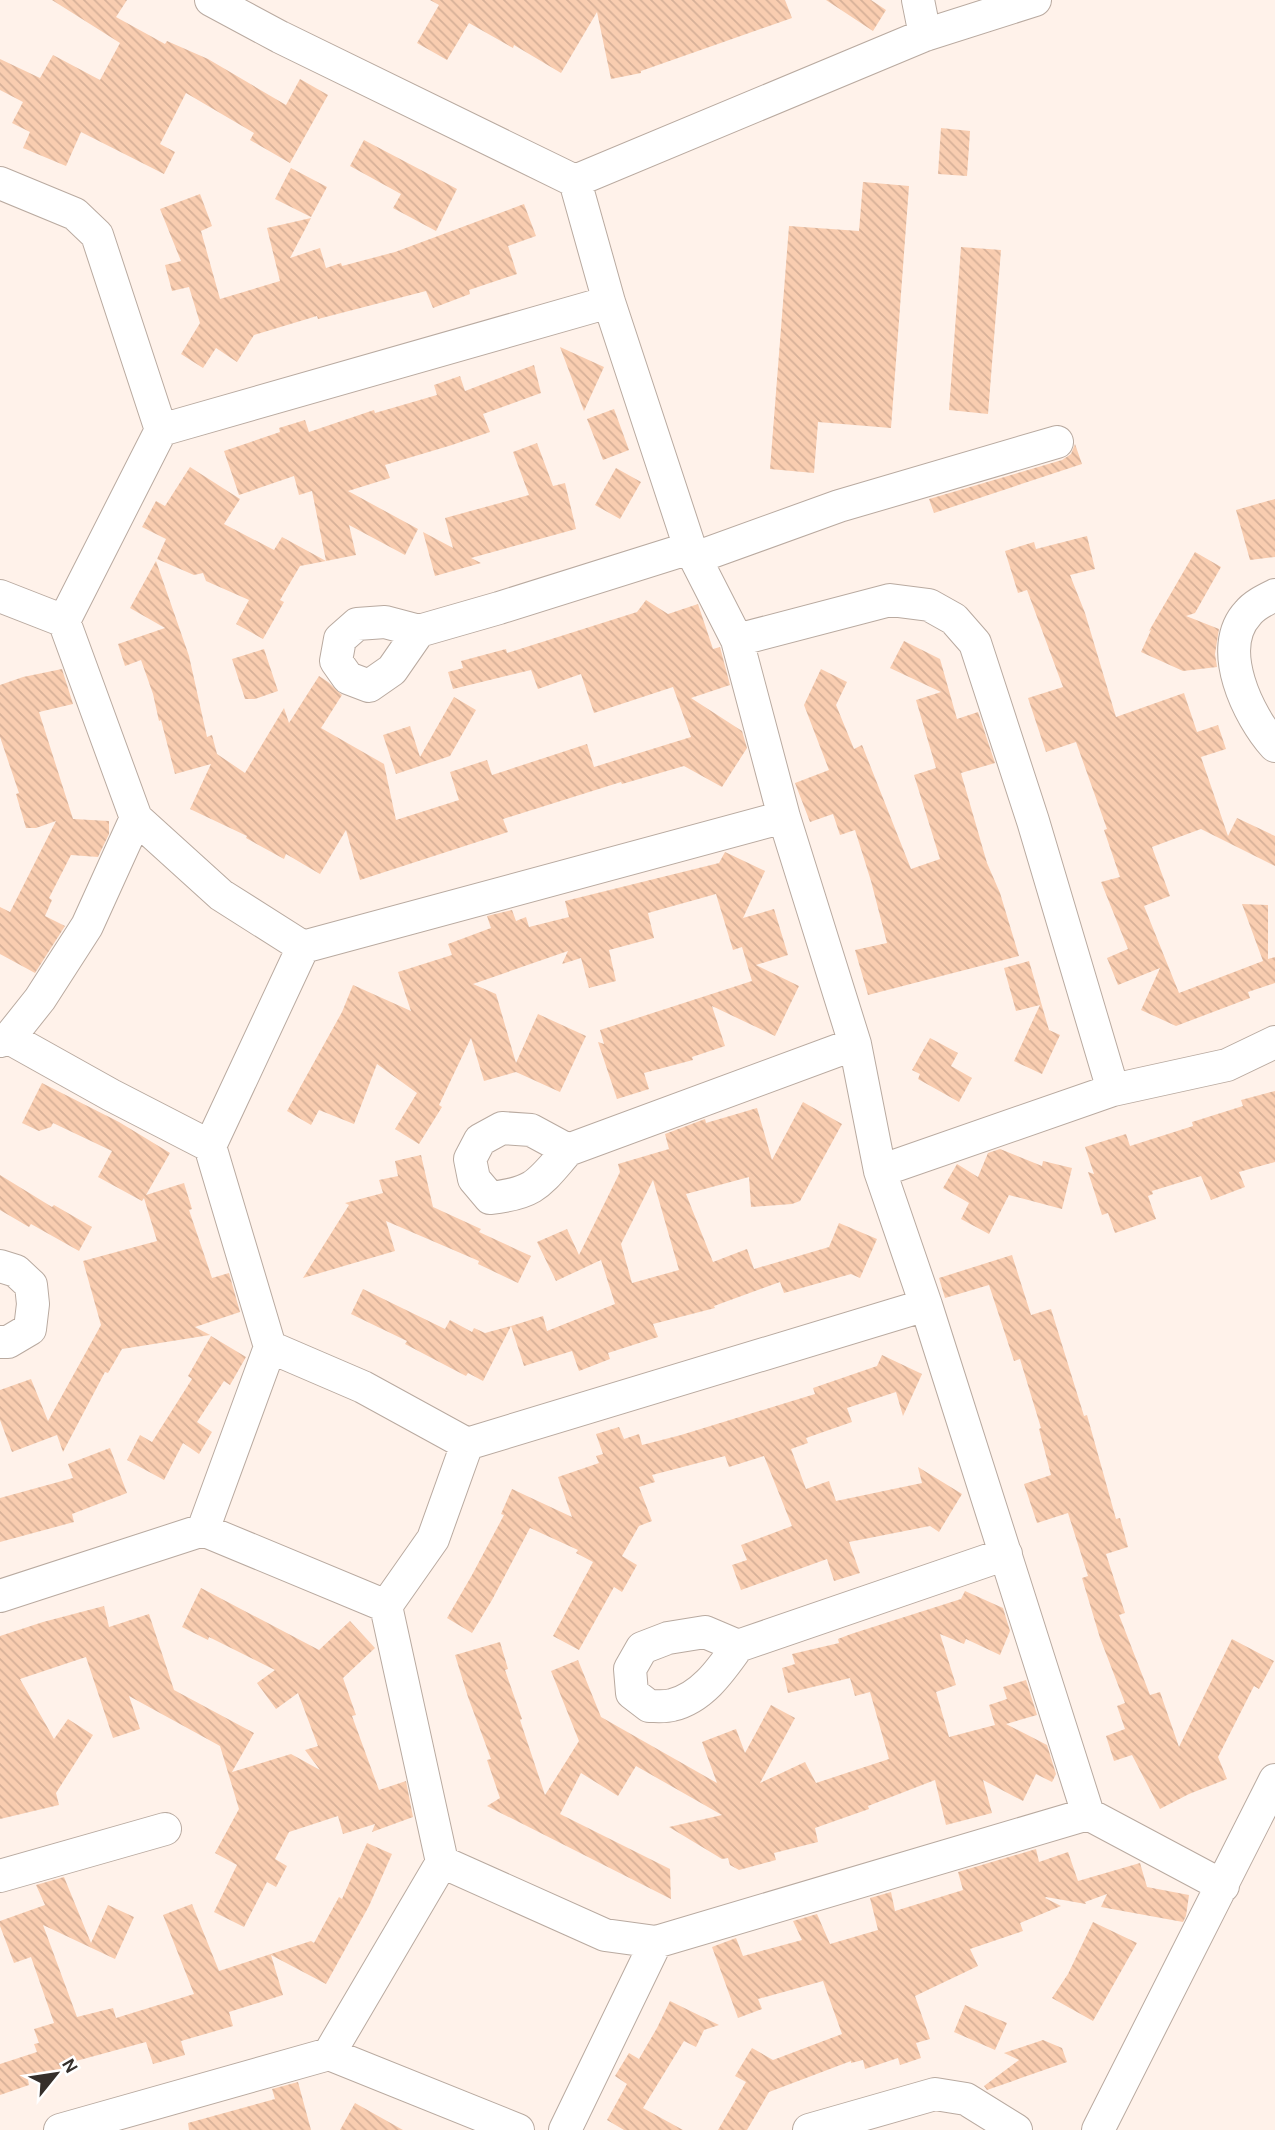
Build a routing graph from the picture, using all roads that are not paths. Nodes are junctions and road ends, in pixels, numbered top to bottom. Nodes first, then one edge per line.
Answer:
1 (211, 0) edge
2 (918, 0) edge
3 (1035, 0) edge
4 (925, 35) junction
5 (575, 181) junction
6 (0, 183) edge
7 (608, 302) junction
8 (161, 430) junction
9 (1057, 442) dead end
10 (692, 553) junction
11 (1275, 595) edge
12 (0, 596) edge
13 (64, 621) junction
14 (419, 631) dead end
15 (737, 640) junction
16 (1275, 746) edge
17 (783, 817) junction
18 (136, 818) junction
19 (303, 947) junction
20 (4, 1039) edge
21 (1275, 1042) edge
22 (855, 1044) junction
23 (1113, 1090) junction
24 (210, 1146) junction
25 (568, 1150) dead end
26 (880, 1171) junction
27 (0, 1266) edge
28 (926, 1305) junction
29 (0, 1342) edge
30 (270, 1348) junction
31 (467, 1444) junction
32 (204, 1530) junction
33 (1006, 1554) junction
34 (0, 1596) edge
35 (386, 1606) junction
36 (738, 1646) dead end
37 (1275, 1780) edge
38 (1088, 1814) junction
39 (165, 1829) dead end
40 (442, 1863) junction
41 (0, 1877) edge
42 (1223, 1886) junction
43 (656, 1942) junction
44 (329, 2053) junction
45 (60, 2130) edge
46 (518, 2130) edge
47 (565, 2130) edge
48 (809, 2130) edge
49 (1016, 2130) edge
50 (1098, 2130) edge

1 - 5 street
2 - 4 street
3 - 4 street
4 - 5 street
5 - 7 street
6 - 8 street
7 - 8 street
7 - 10 street
8 - 13 street
9 - 10 street
10 - 14 street
10 - 15 street
11 - 16 street
12 - 13 street
13 - 18 street
15 - 17 street
15 - 23 street
17 - 19 street
17 - 22 street
18 - 19 street
18 - 20 street
19 - 24 street
20 - 24 street
21 - 23 street
22 - 25 street
22 - 26 street
23 - 26 street
24 - 30 street
26 - 28 street
27 - 29 street
28 - 31 street
28 - 33 street
30 - 31 street
30 - 32 street
31 - 35 street
32 - 34 street
32 - 35 street
33 - 36 street
33 - 38 street
35 - 40 street
37 - 42 street
38 - 42 street
38 - 43 street
39 - 41 street
40 - 43 street
40 - 44 street
42 - 50 street
43 - 47 street
44 - 45 street
44 - 46 street
48 - 49 street

